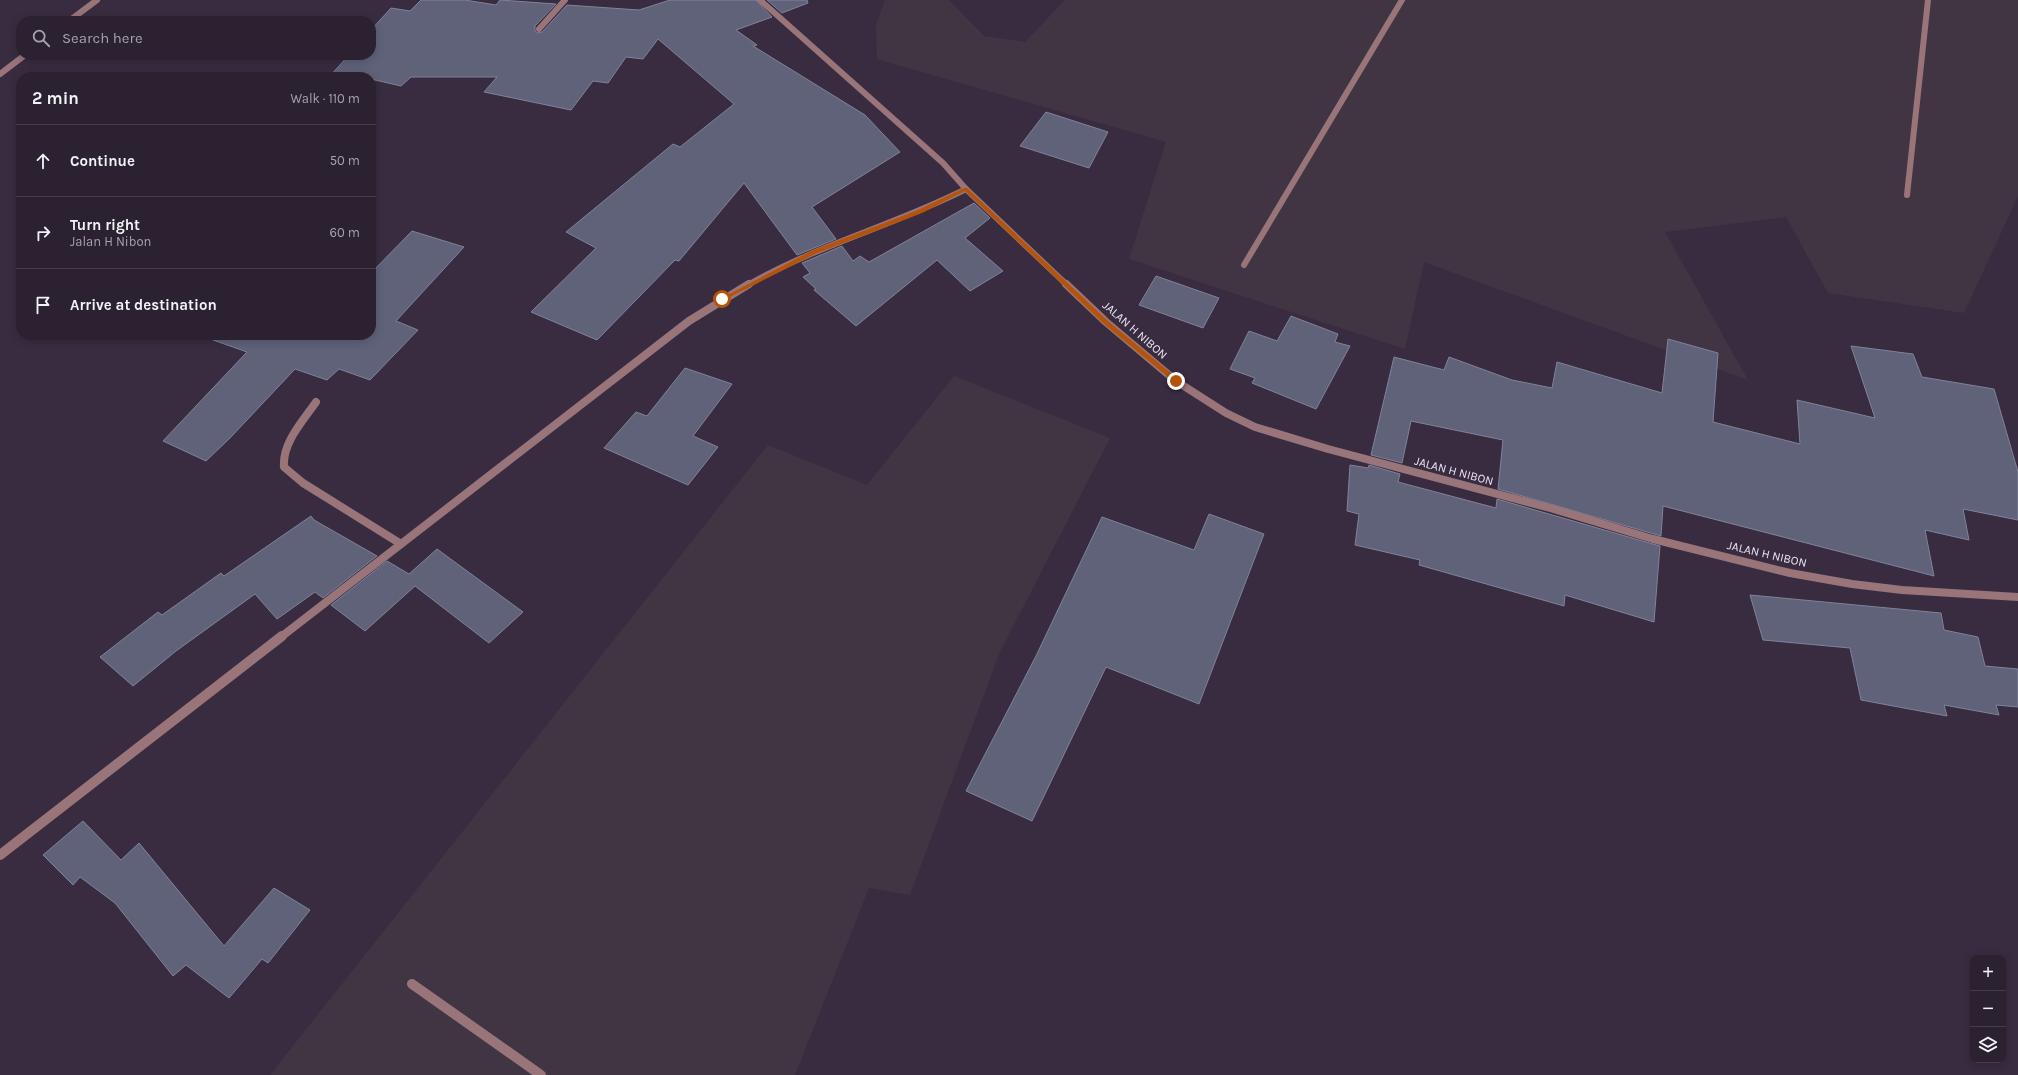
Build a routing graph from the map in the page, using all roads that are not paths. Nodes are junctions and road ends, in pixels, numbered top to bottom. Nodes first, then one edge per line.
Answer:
1 (97, 0) edge
2 (565, 0) edge
3 (760, 0) edge
4 (1402, 0) edge
5 (1928, 0) edge
6 (76, 16) edge
7 (539, 29) dead end
8 (18, 60) edge
9 (0, 74) edge
10 (966, 189) junction
11 (1907, 195) dead end
12 (1244, 265) dead end
13 (316, 402) dead end
14 (401, 544) junction
15 (2018, 597) edge
16 (0, 855) edge
17 (412, 984) dead end
18 (541, 1075) edge

1 - 6 street
2 - 7 street
3 - 10 street, JALAN H NIBON
4 - 12 street
5 - 11 street
8 - 9 street
10 - 14 street
10 - 15 street, JALAN H NIBON
13 - 14 street
14 - 16 street
17 - 18 street

